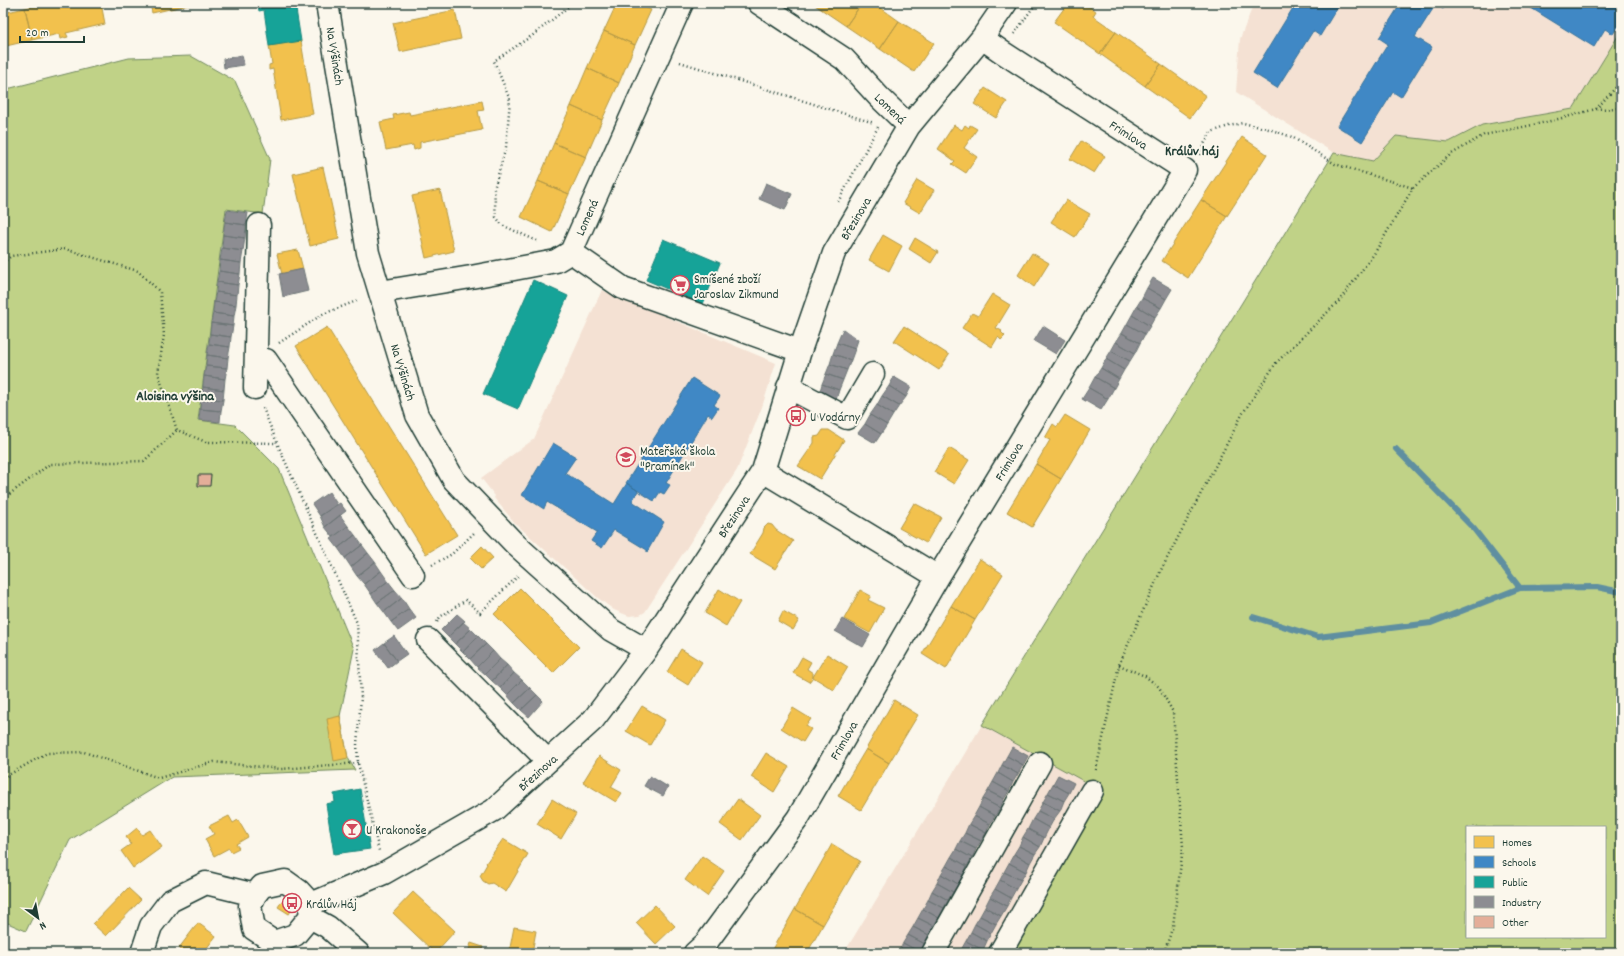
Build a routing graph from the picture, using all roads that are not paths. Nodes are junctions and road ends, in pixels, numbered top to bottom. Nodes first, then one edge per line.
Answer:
1 (327, 3) edge
2 (682, 3) edge
3 (758, 3) edge
4 (1006, 3) edge
5 (982, 38) junction
6 (909, 126) junction
7 (259, 225) dead end
8 (571, 252) junction
9 (380, 292) junction
10 (800, 351) junction
11 (266, 360) road end
12 (873, 374) dead end
13 (255, 388) road end
14 (788, 388) junction
15 (763, 471) junction
16 (413, 575) dead end
17 (938, 577) junction
18 (428, 640) road end
19 (646, 650) junction
20 (548, 762) junction
21 (1040, 763) dead end
22 (1092, 791) road end
23 (255, 895) junction
24 (316, 916) junction
25 (142, 953) edge
26 (358, 953) edge
27 (695, 953) edge
28 (933, 953) edge
29 (1000, 953) edge

1 - 9 street, Na Výšinách
2 - 8 street, Lomená
3 - 6 street, Lomená
4 - 5 street, Březinova
5 - 6 street, Březinova
5 - 17 street, Frimlova
6 - 10 street, Březinova
7 - 13 street
8 - 9 street, Lomená
8 - 10 street
9 - 19 street, Na Výšinách
10 - 14 street, Březinova
11 - 16 street
12 - 14 street
14 - 15 street, Březinova
15 - 17 street
15 - 19 street, Březinova
17 - 27 street, Frimlova
18 - 20 street
19 - 20 street, Březinova
20 - 24 street, Březinova
21 - 28 street
22 - 29 street
23 - 24 street
23 - 24 street, Březinova
23 - 25 street
24 - 26 street

